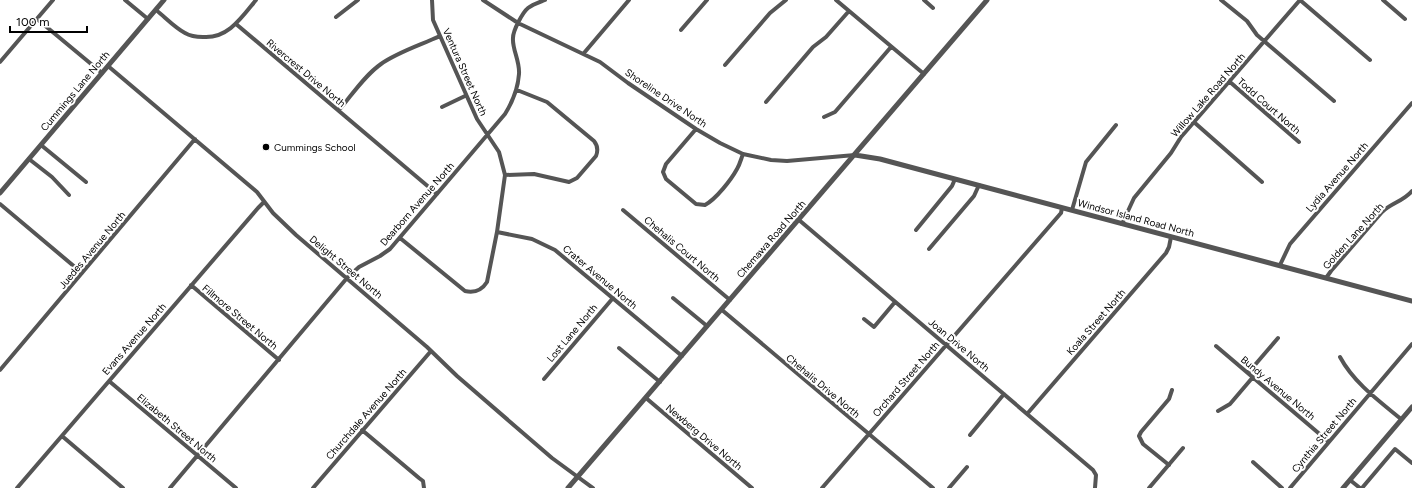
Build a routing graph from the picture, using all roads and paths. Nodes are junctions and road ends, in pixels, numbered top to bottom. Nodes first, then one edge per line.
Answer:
1 (53, 0) edge
2 (125, 0) edge
3 (164, 0) edge
4 (256, 0) edge
5 (358, 0) edge
6 (432, 0) edge
7 (482, 0) edge
8 (545, 0) edge
9 (629, 0) edge
10 (707, 0) edge
11 (786, 0) edge
12 (836, 0) edge
13 (924, 0) edge
14 (987, 0) edge
15 (1221, 0) edge
16 (1300, 0) edge
17 (1383, 0) edge
18 (933, 8) dead end
19 (156, 10) junction
20 (849, 11) junction
21 (336, 17) dead end
22 (37, 19) junction
23 (148, 19) junction
24 (1405, 19) dead end
25 (518, 23) junction
26 (236, 24) junction
27 (681, 30) dead end
28 (440, 36) junction
29 (1265, 41) junction
30 (892, 47) junction
31 (584, 53) junction
32 (1370, 60) dead end
33 (0, 62) edge
34 (725, 65) dead end
35 (108, 66) junction
36 (102, 73) junction
37 (924, 74) junction
38 (1230, 82) junction
39 (517, 90) junction
40 (465, 96) junction
41 (1334, 101) dead end
42 (766, 102) dead end
43 (1412, 103) edge
44 (442, 107) dead end
45 (339, 110) junction
46 (824, 116) dead end
47 (1194, 123) junction
48 (1116, 125) dead end
49 (696, 129) junction
50 (488, 136) junction
51 (195, 139) junction
52 (1299, 142) dead end
53 (41, 145) junction
54 (743, 154) junction
55 (855, 155) junction
56 (29, 158) junction
57 (505, 175) junction
58 (955, 179) junction
59 (86, 182) dead end
60 (1262, 182) dead end
61 (979, 185) junction
62 (0, 193) edge
63 (437, 194) junction
64 (1411, 194) edge
65 (70, 195) dead end
66 (264, 202) junction
67 (0, 204) edge
68 (1062, 208) junction
69 (623, 210) dead end
70 (1072, 210) junction
71 (799, 220) junction
72 (1122, 224) junction
73 (916, 230) dead end
74 (497, 232) junction
75 (1171, 237) junction
76 (400, 238) junction
77 (929, 249) dead end
78 (1280, 265) junction
79 (82, 273) junction
80 (347, 278) junction
81 (1326, 278) junction
82 (191, 286) junction
83 (613, 298) junction
84 (673, 298) dead end
85 (730, 300) junction
86 (1412, 301) edge
87 (896, 302) junction
88 (722, 310) junction
89 (864, 319) dead end
90 (707, 326) junction
91 (1278, 338) dead end
92 (1412, 344) edge
93 (946, 345) junction
94 (1216, 346) dead end
95 (619, 348) dead end
96 (431, 351) junction
97 (682, 356) junction
98 (1340, 357) dead end
99 (279, 360) junction
100 (0, 370) edge
101 (1248, 373) junction
102 (1253, 377) junction
103 (544, 379) dead end
104 (109, 381) junction
105 (660, 382) junction
106 (1172, 390) dead end
107 (1370, 393) junction
108 (1004, 394) junction
109 (646, 398) junction
110 (1412, 407) edge
111 (1218, 411) dead end
112 (1027, 414) junction
113 (1401, 420) junction
114 (362, 430) junction
115 (868, 435) junction
116 (970, 435) dead end
117 (62, 436) junction
118 (1329, 442) junction
119 (1183, 448) dead end
120 (198, 455) junction
121 (1253, 462) dead end
122 (1412, 463) edge
123 (1168, 465) junction
124 (967, 467) dead end
125 (578, 477) junction
126 (1350, 480) junction
127 (17, 488) edge
128 (123, 488) edge
129 (170, 488) edge
130 (236, 488) edge
131 (313, 488) edge
132 (424, 488) edge
133 (568, 488) edge
134 (593, 488) edge
135 (752, 488) edge
136 (822, 488) edge
137 (932, 488) edge
138 (950, 488) edge
139 (1094, 488) edge
140 (1148, 488) edge
141 (1282, 488) edge
142 (1290, 488) edge
143 (1343, 488) edge
144 (1360, 488) edge

1 - 22 street
2 - 23 street
3 - 19 street, Cummings Lane North
4 - 26 street
5 - 21 street
6 - 28 street, Ventura Street North
7 - 25 street, Shoreline Drive North
8 - 25 street, Dearborn Avenue North
9 - 31 street
10 - 27 street
11 - 34 street
12 - 20 street
13 - 18 street
14 - 37 street, Chemawa Road North
15 - 29 street
16 - 29 street, Willow Lake Road North
16 - 32 street
17 - 24 street
19 - 23 street, Cummings Lane North
19 - 26 street
20 - 30 street
20 - 42 street
22 - 33 street
22 - 36 street
23 - 35 street, Cummings Lane North
25 - 31 street, Shoreline Drive North
25 - 39 street, Dearborn Avenue North
26 - 45 street, Rivercrest Drive North
28 - 40 street, Ventura Street North
28 - 45 street
29 - 38 street, Willow Lake Road North
29 - 41 street
30 - 37 street
30 - 46 street
31 - 49 street, Shoreline Drive North
35 - 36 street, Cummings Lane North
35 - 51 street, Delight Street North
36 - 53 street, Cummings Lane North
37 - 55 street, Chemawa Road North
38 - 47 street, Willow Lake Road North
38 - 52 street, Todd Court North
39 - 50 street, Dearborn Avenue North
39 - 57 street
40 - 44 street
40 - 50 street, Ventura Street North
43 - 78 street, Lydia Avenue North
45 - 63 street, Rivercrest Drive North
47 - 60 street
47 - 72 street, Willow Lake Road North
48 - 70 street
49 - 54 street, Shoreline Drive North
49 - 54 street
50 - 57 street, Ventura Street North
50 - 63 street, Dearborn Avenue North
51 - 66 street, Delight Street North
51 - 79 street, Juedes Avenue North
53 - 56 street, Cummings Lane North
53 - 59 street
54 - 55 street, Shoreline Drive North
55 - 58 street, Windsor Island Road North
55 - 71 street, Chemawa Road North
56 - 62 street, Cummings Lane North
56 - 65 street
57 - 74 street, Ventura Street North
58 - 61 street, Windsor Island Road North
58 - 73 street
61 - 68 street, Windsor Island Road North
61 - 77 street
63 - 76 street, Dearborn Avenue North
64 - 81 street, Golden Lane North
66 - 80 street, Delight Street North
66 - 82 street, Evans Avenue North
67 - 79 street
68 - 70 street, Windsor Island Road North
68 - 93 street, Orchard Street North
69 - 85 street, Chehalis Court North
70 - 72 street, Windsor Island Road North
71 - 85 street, Chemawa Road North
71 - 87 street, Joan Drive North
72 - 75 street, Windsor Island Road North
74 - 76 street, Ventura Street North
74 - 83 street, Crater Avenue North
75 - 78 street, Windsor Island Road North
75 - 112 street, Koala Street North
76 - 80 street, Dearborn Avenue North
78 - 81 street, Windsor Island Road North
79 - 100 street, Juedes Avenue North
80 - 96 street, Delight Street North
80 - 99 street, Dearborn Avenue North
81 - 86 street, Windsor Island Road North
82 - 99 street, Fillmore Street North
82 - 104 street, Evans Avenue North
83 - 97 street, Crater Avenue North
83 - 103 street, Lost Lane North
84 - 90 street
85 - 88 street, Chemawa Road North
87 - 89 street
87 - 93 street, Joan Drive North
88 - 90 street, Chemawa Road North
88 - 115 street, Chehalis Drive North
90 - 97 street, Chemawa Road North
91 - 101 street
92 - 107 street, Cynthia Street North
93 - 108 street, Joan Drive North
93 - 115 street, Orchard Street North
94 - 101 street, Bundy Avenue North
95 - 105 street
96 - 114 street, Churchdale Avenue North
96 - 125 street, Delight Street North
97 - 105 street, Chemawa Road North
98 - 107 street
99 - 120 street, Dearborn Avenue North
101 - 102 street, Bundy Avenue North
102 - 111 street
102 - 118 street, Bundy Avenue North
104 - 117 street, Evans Avenue North
104 - 120 street, Elizabeth Street North
105 - 109 street, Chemawa Road North
106 - 123 street
107 - 113 street
107 - 118 street, Cynthia Street North
108 - 112 street, Joan Drive North
108 - 116 street
109 - 125 street, Chemawa Road North
109 - 135 street, Newberg Drive North
110 - 113 street
112 - 139 street, Joan Drive North
113 - 126 street
114 - 131 street, Churchdale Avenue North
114 - 132 street
115 - 136 street, Orchard Street North
115 - 137 street, Chehalis Drive North
117 - 127 street, Evans Avenue North
117 - 128 street
118 - 142 street, Cynthia Street North
119 - 123 street
120 - 129 street, Dearborn Avenue North
120 - 130 street, Elizabeth Street North
121 - 141 street
122 - 144 street
123 - 140 street
124 - 138 street
125 - 133 street, Chemawa Road North
125 - 134 street, Delight Street North
126 - 143 street
126 - 144 street

